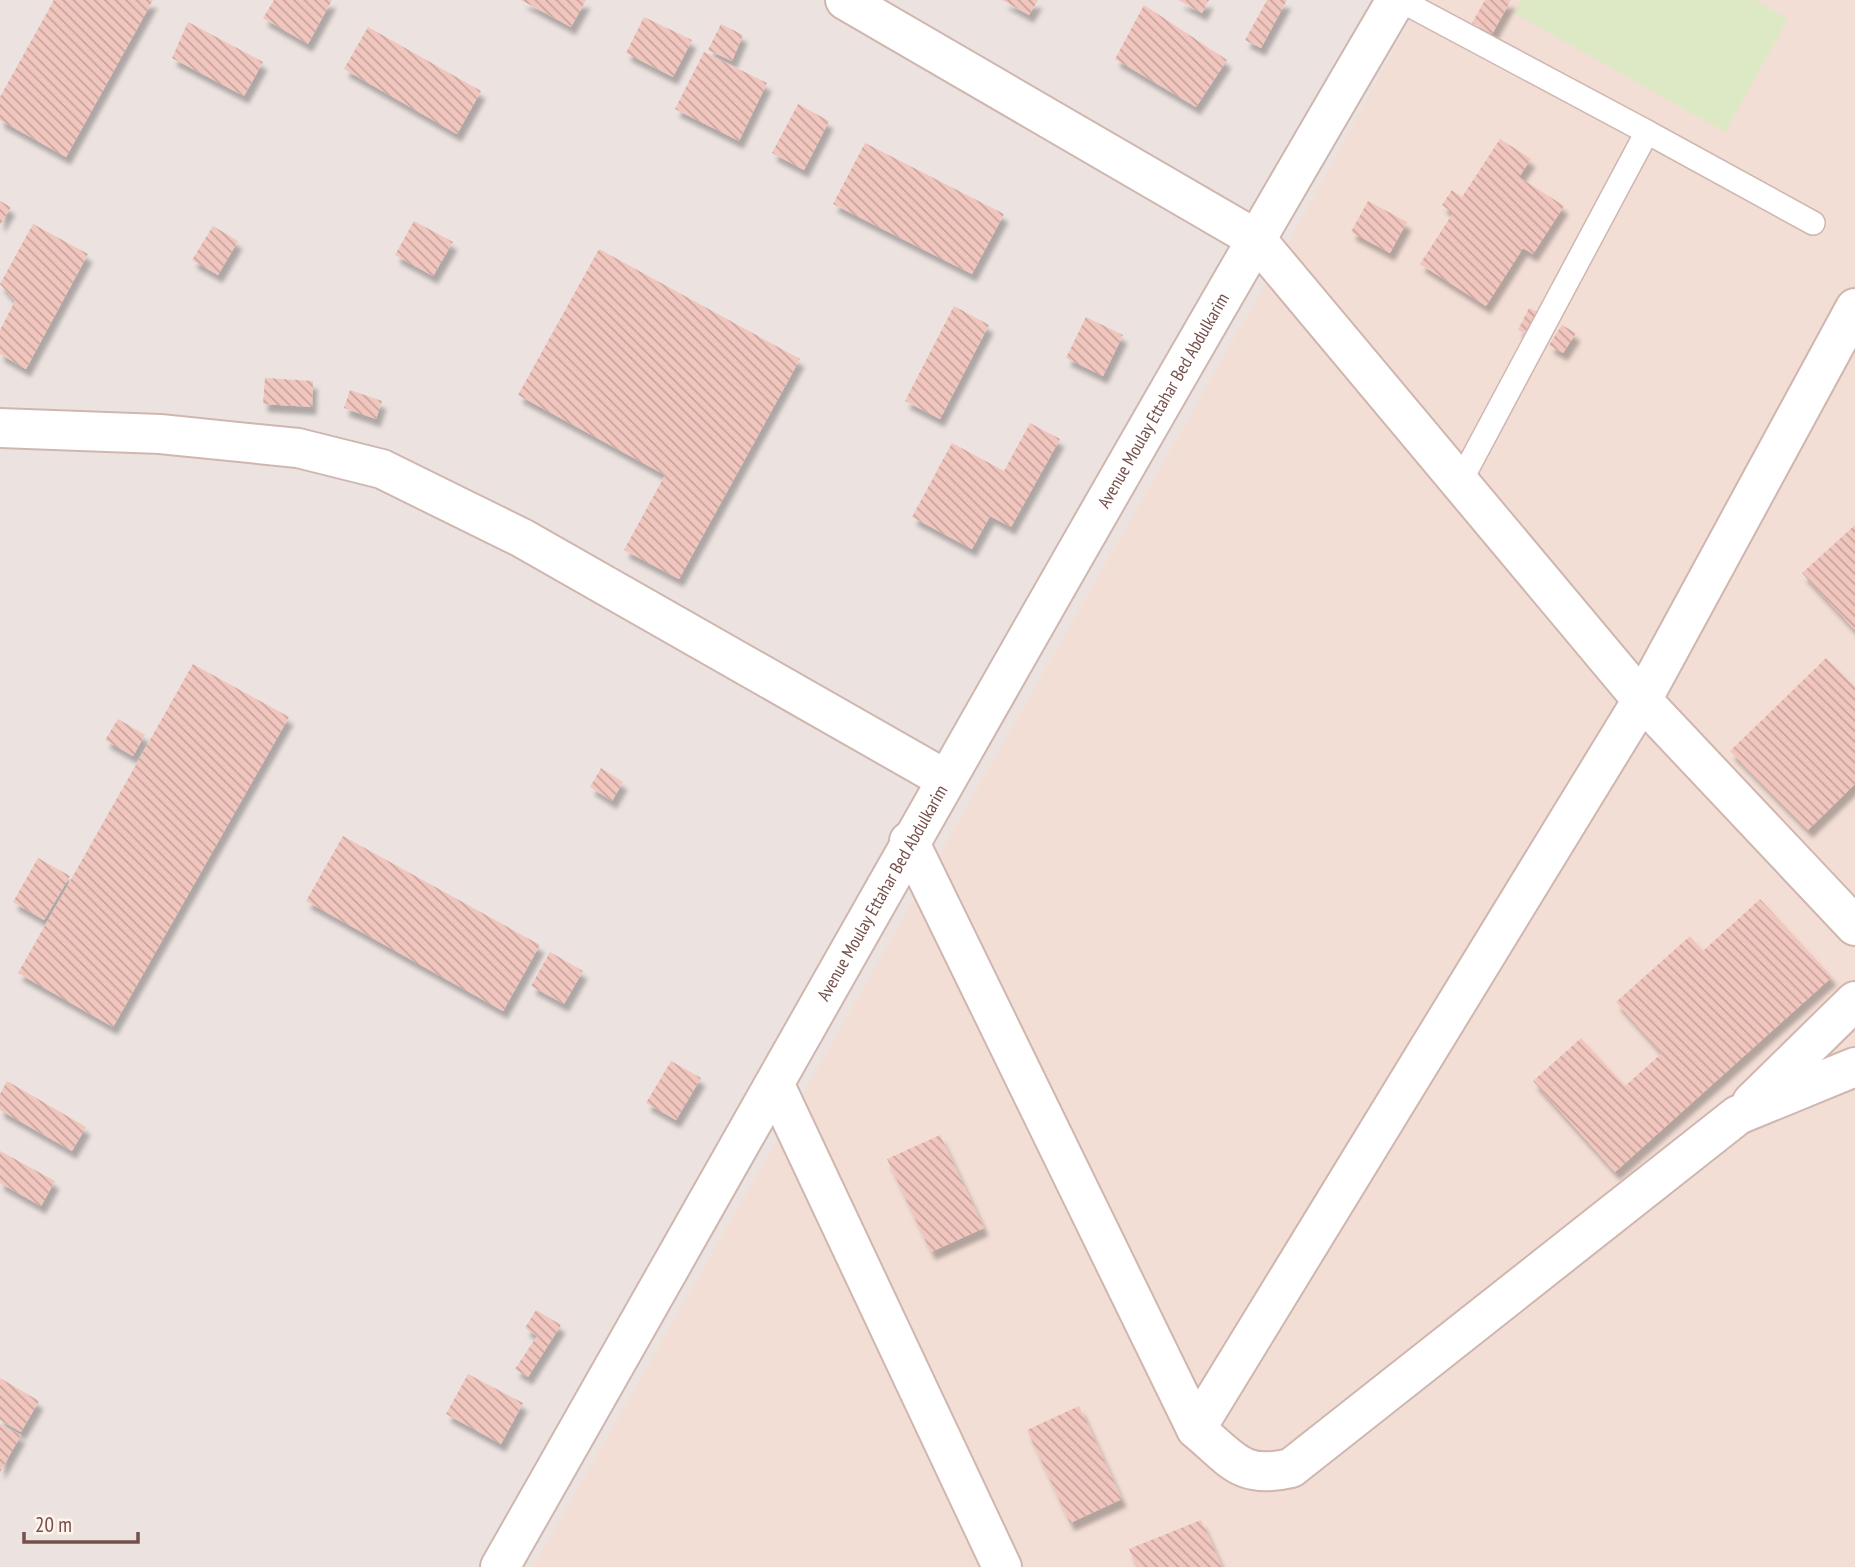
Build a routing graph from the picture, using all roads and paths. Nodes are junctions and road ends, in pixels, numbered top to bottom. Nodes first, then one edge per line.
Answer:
1 (845, 0) edge
2 (1398, 0) edge
3 (1647, 132) junction
4 (1813, 223) dead end
5 (1256, 239) junction
6 (1855, 308) edge
7 (0, 428) edge
8 (1460, 482) junction
9 (1642, 700) junction
10 (945, 779) junction
11 (909, 841) junction
12 (1855, 926) edge
13 (1855, 1001) edge
14 (1855, 1068) edge
15 (775, 1084) junction
16 (1738, 1115) junction
17 (1196, 1429) junction
18 (500, 1567) edge
19 (1002, 1567) edge

1 - 5 street
2 - 3 lane
2 - 5 street, Avenue Moulay Ettahar Bed Abdulkarim
3 - 4 lane
3 - 8 lane
5 - 8 street
5 - 10 street, Avenue Moulay Ettahar Bed Abdulkarim
6 - 9 street
7 - 10 street
8 - 9 street
9 - 12 street
9 - 17 street
10 - 11 street, Avenue Moulay Ettahar Bed Abdulkarim
11 - 15 street, Avenue Moulay Ettahar Bed Abdulkarim
11 - 17 street
13 - 16 street
14 - 16 street
15 - 18 street, Avenue Moulay Ettahar Bed Abdulkarim
15 - 19 street
16 - 17 street

